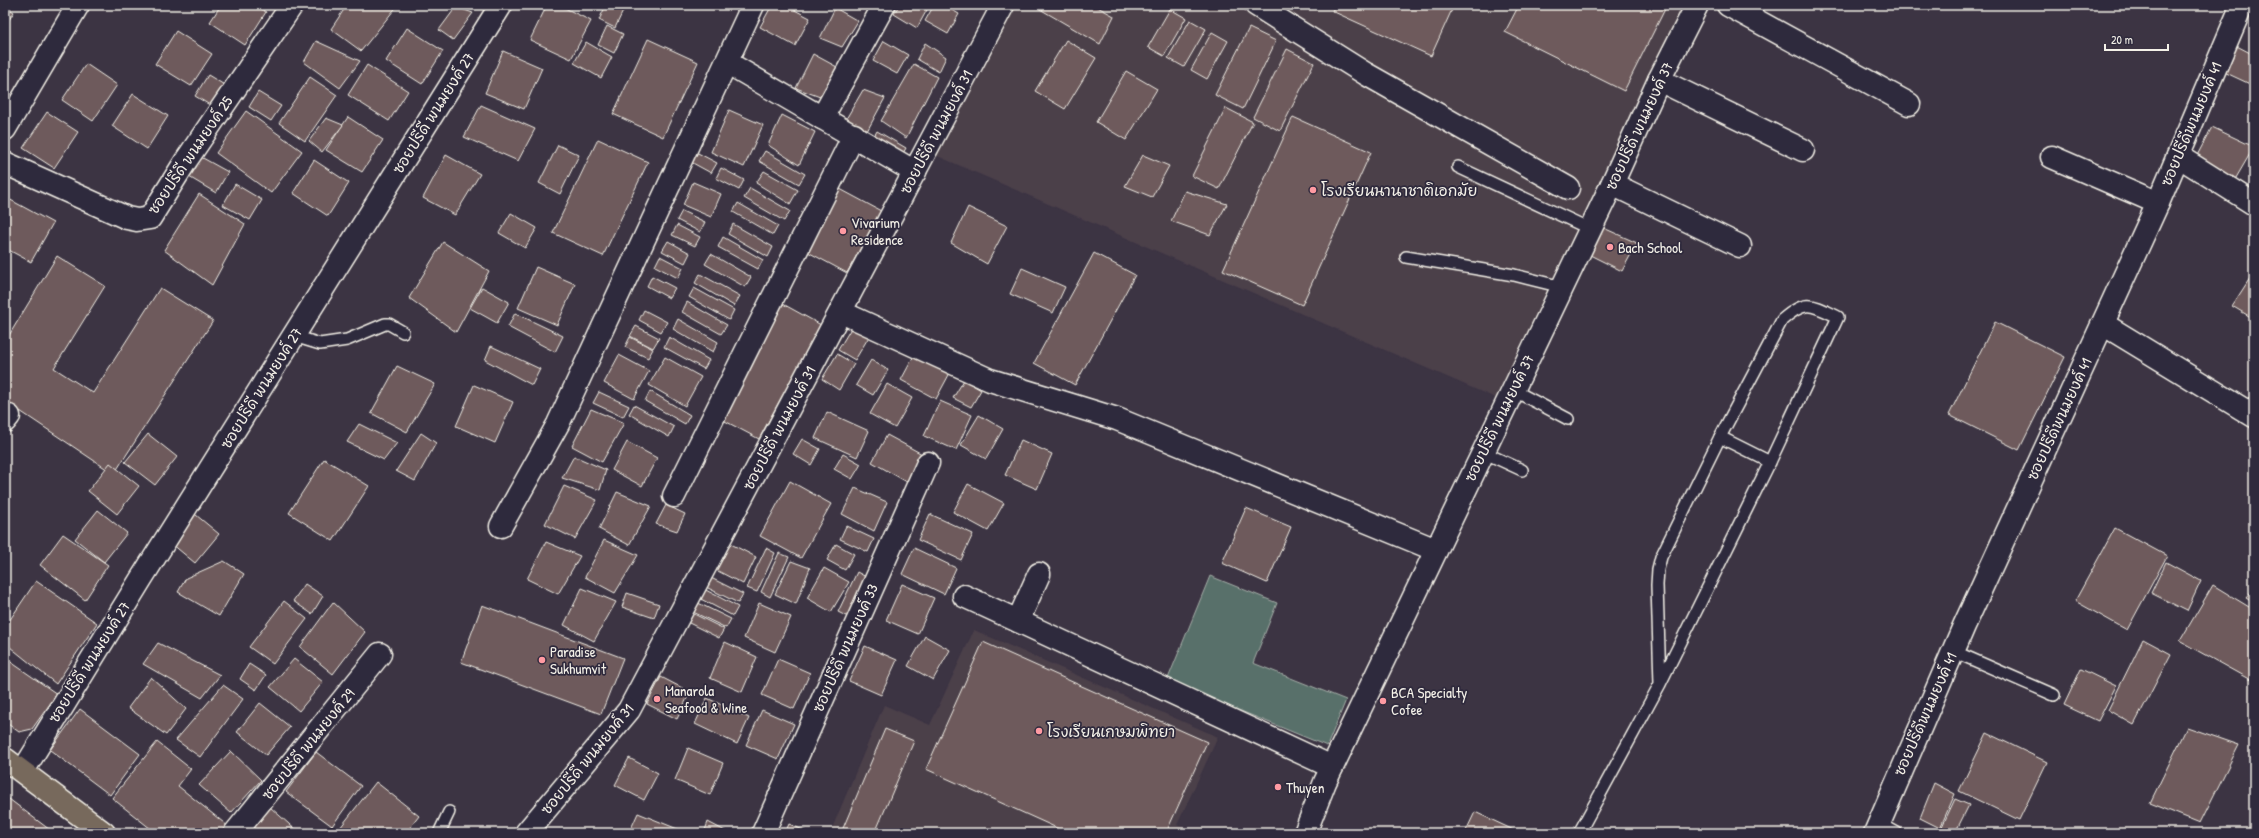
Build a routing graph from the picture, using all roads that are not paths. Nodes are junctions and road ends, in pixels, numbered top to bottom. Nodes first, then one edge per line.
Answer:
1 (78, 5) edge
2 (292, 5) edge
3 (501, 5) edge
4 (753, 5) edge
5 (884, 5) edge
6 (1003, 5) edge
7 (1256, 5) edge
8 (1698, 5) edge
9 (1728, 5) edge
10 (2242, 5) edge
11 (728, 63) junction
12 (1659, 80) junction
13 (1909, 104) dead end
14 (822, 118) junction
15 (5, 129) edge
16 (854, 136) junction
17 (1802, 150) dead end
18 (2178, 156) junction
19 (2052, 157) dead end
20 (5, 163) edge
21 (1458, 167) dead end
22 (915, 172) junction
23 (1612, 184) junction
24 (1568, 188) dead end
25 (2158, 203) junction
26 (2254, 204) edge
27 (1590, 229) junction
28 (1740, 246) dead end
29 (1406, 257) dead end
30 (1562, 287) junction
31 (841, 312) junction
32 (2103, 324) junction
33 (403, 332) dead end
34 (294, 336) junction
35 (1513, 390) junction
36 (2254, 416) edge
37 (1568, 418) dead end
38 (1720, 436) junction
39 (1483, 452) junction
40 (1770, 462) junction
41 (928, 463) dead end
42 (1522, 470) dead end
43 (674, 496) dead end
44 (501, 526) dead end
45 (1436, 550) junction
46 (1039, 574) dead end
47 (964, 596) dead end
48 (1018, 621) junction
49 (1953, 652) junction
50 (380, 654) dead end
51 (1660, 684) junction
52 (2054, 695) dead end
53 (10, 762) edge
54 (1332, 767) junction
55 (449, 812) dead end
56 (1884, 830) edge
57 (104, 833) edge
58 (235, 833) edge
59 (438, 833) edge
60 (526, 833) edge
61 (763, 833) edge
62 (1305, 833) edge
63 (1579, 833) edge

1 - 15 street
2 - 20 street, ซอยปรีดี พนมยงค์ 25
3 - 34 street, ซอยปรีดี พนมยงค์ 27
4 - 11 street
5 - 14 street
6 - 22 street, ซอยปรีดี พนมยงค์ 31
7 - 24 street
8 - 12 street, ซอยปรีดี พนมยงค์ 37
9 - 13 street
10 - 18 street, ซอยปรีดีพนมยงค์ 41
11 - 14 street
11 - 44 street
12 - 17 street
12 - 23 street, ซอยปรีดี พนมยงค์ 37
14 - 16 street
16 - 22 street
16 - 43 street
18 - 25 street, ซอยปรีดีพนมยงค์ 41
18 - 26 street
19 - 25 street
21 - 27 lane
22 - 31 street, ซอยปรีดี พนมยงค์ 31
23 - 27 street, ซอยปรีดี พนมยงค์ 37
23 - 28 street
25 - 32 street, ซอยปรีดีพนมยงค์ 41
27 - 30 street, ซอยปรีดี พนมยงค์ 37
29 - 30 lane
30 - 35 street, ซอยปรีดี พนมยงค์ 37
31 - 45 street
31 - 60 street, ซอยปรีดี พนมยงค์ 31
32 - 36 street
32 - 49 street, ซอยปรีดีพนมยงค์ 41
33 - 34 lane
34 - 53 street, ซอยปรีดี พนมยงค์ 27
35 - 37 lane
35 - 39 street, ซอยปรีดี พนมยงค์ 37
38 - 40 lane
38 - 40 lane
38 - 51 lane
39 - 42 lane
39 - 45 street, ซอยปรีดี พนมยงค์ 37
40 - 51 lane
41 - 61 street, ซอยปรีดี พนมยงค์ 33
45 - 54 street, ซอยปรีดี พนมยงค์ 37
46 - 48 street
47 - 48 street
48 - 54 street
49 - 52 lane
49 - 56 street, ซอยปรีดีพนมยงค์ 41
50 - 58 street, ซอยปรีดี พนมยงค์ 29
51 - 63 lane
53 - 57 main road
54 - 62 street, ซอยปรีดี พนมยงค์ 37
55 - 59 lane

